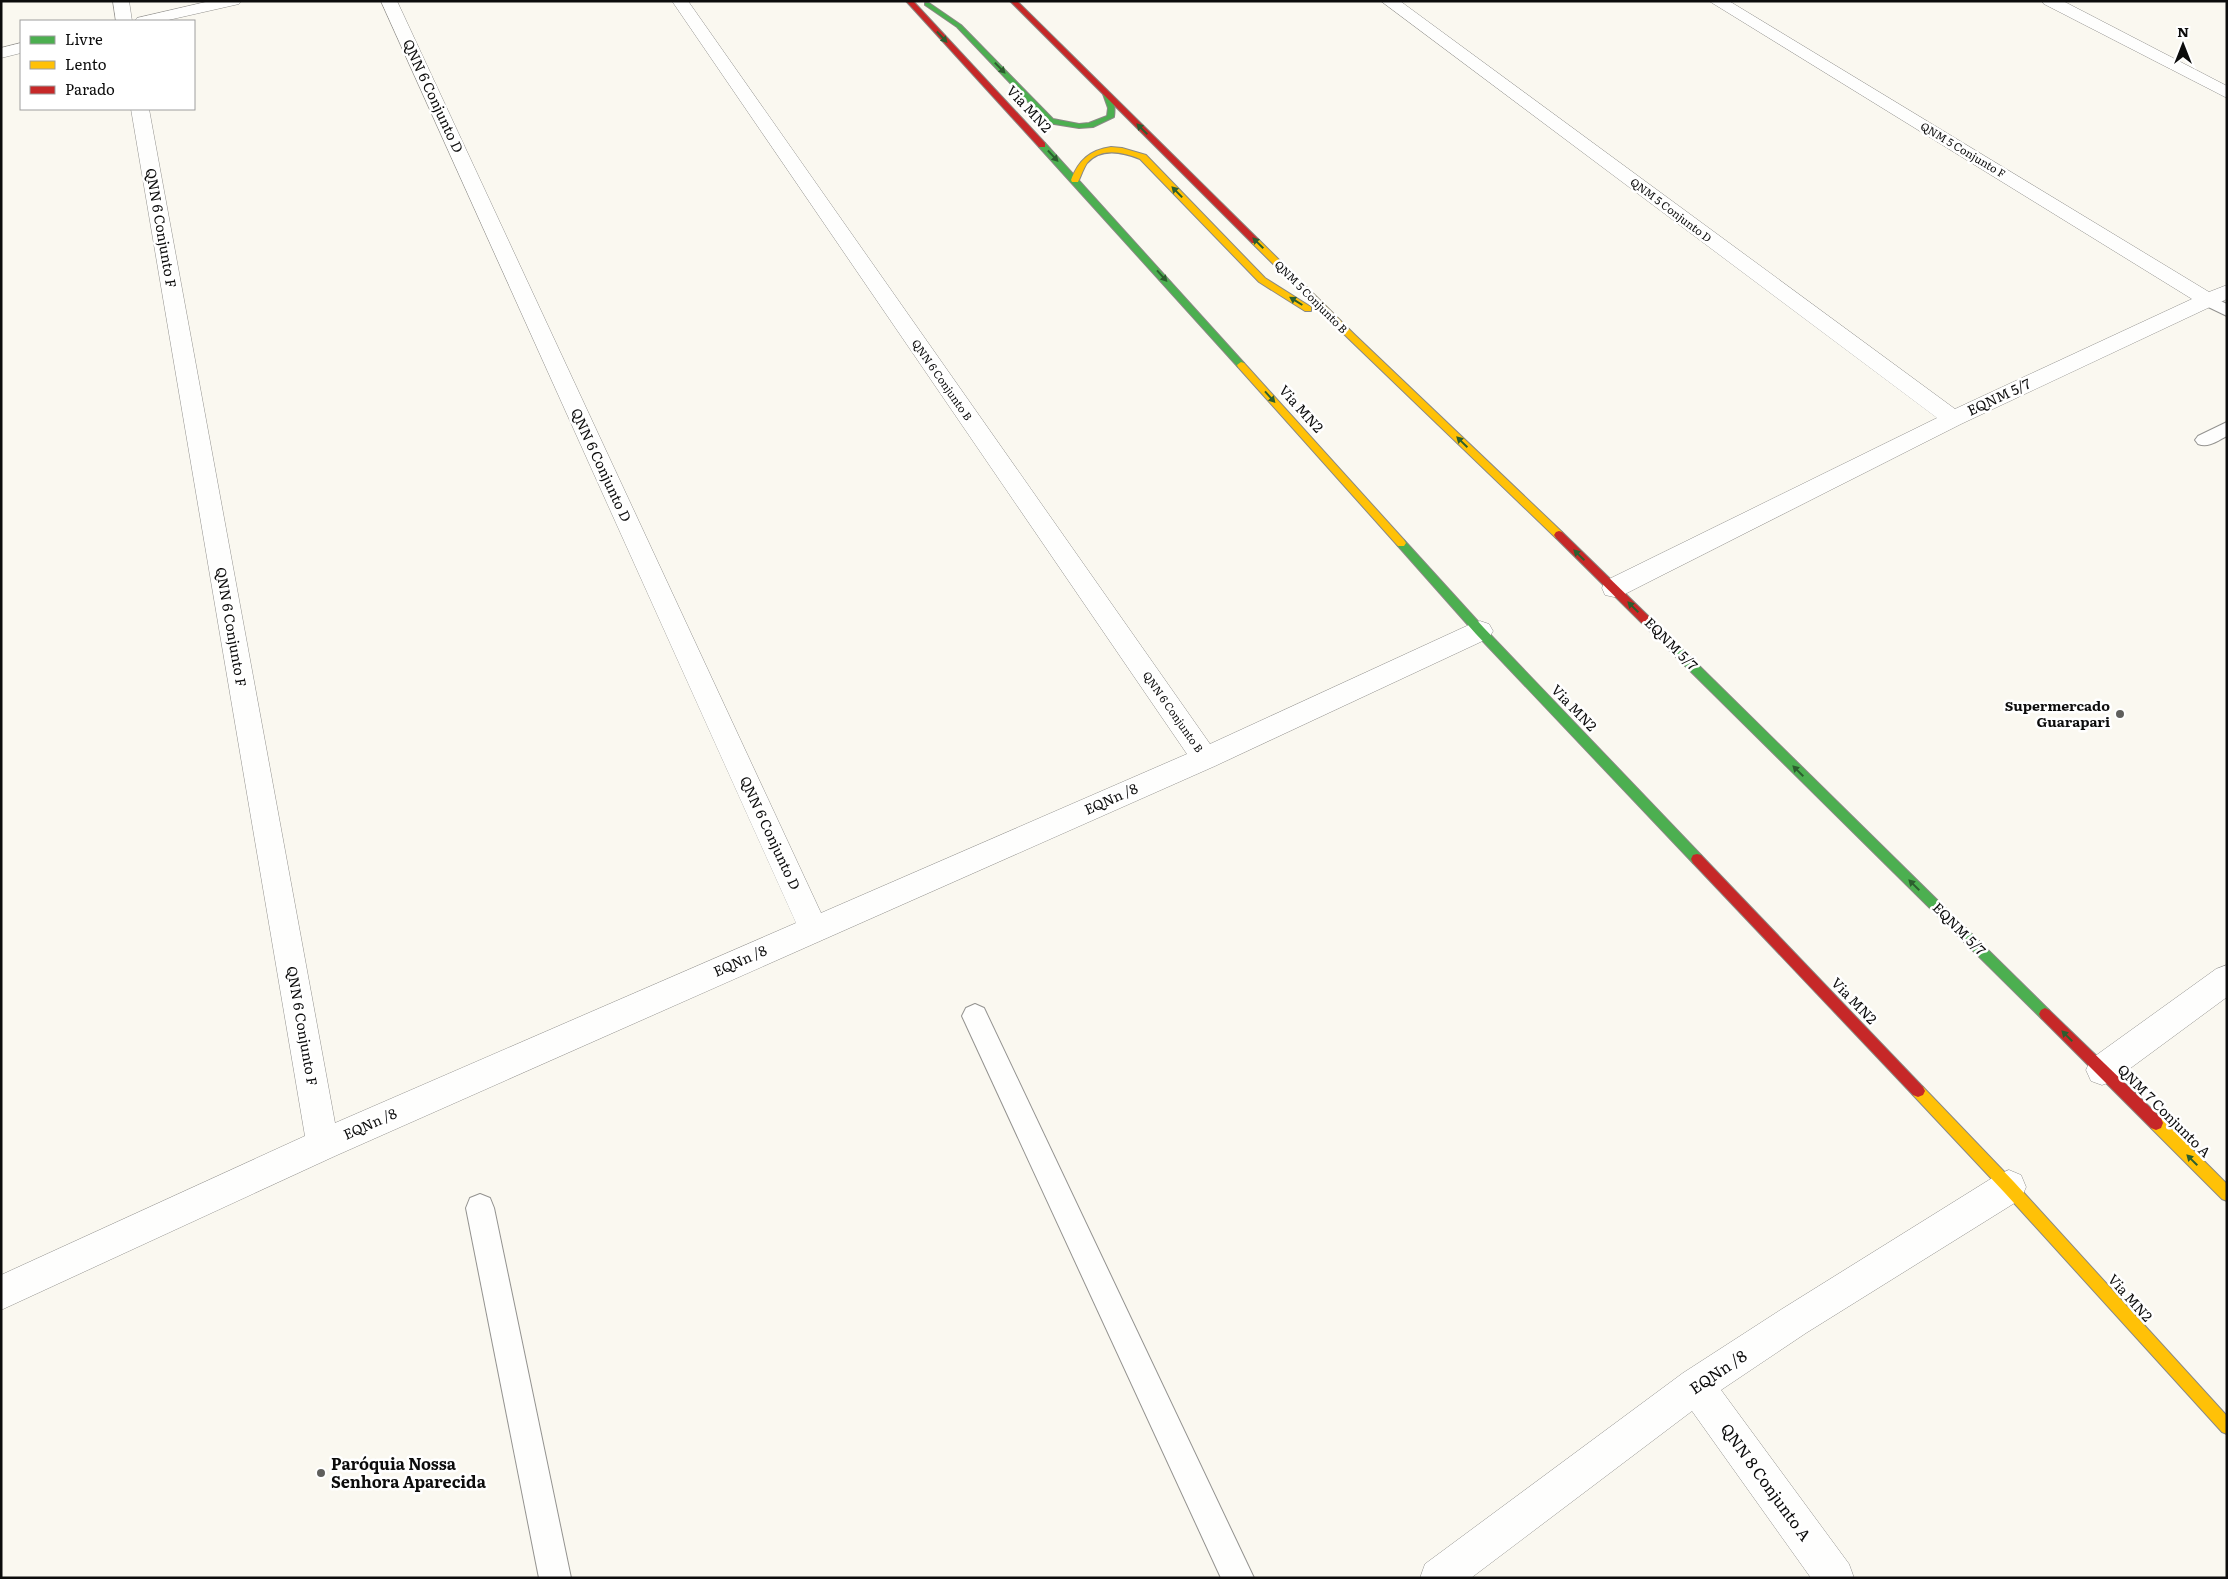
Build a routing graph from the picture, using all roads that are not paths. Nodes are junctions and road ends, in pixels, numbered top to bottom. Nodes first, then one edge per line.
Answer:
1 (121, 1) edge
2 (233, 1) edge
3 (389, 1) edge
4 (680, 1) edge
5 (909, 1) edge
6 (924, 1) edge
7 (1012, 1) edge
8 (1389, 1) edge
9 (1717, 1) edge
10 (2050, 1) edge
11 (124, 20) edge
12 (148, 20) edge
13 (20, 48) edge
14 (1, 53) edge
15 (2227, 93) edge
16 (1107, 94) junction
17 (140, 110) edge
18 (1075, 180) junction
19 (2221, 300) edge
20 (1352, 337) junction
21 (1952, 419) junction
22 (2227, 428) edge
23 (2204, 440) dead end
24 (1614, 588) junction
25 (1480, 631) junction
26 (1205, 758) junction
27 (813, 928) junction
28 (2227, 979) edge
29 (975, 1016) dead end
30 (2102, 1070) junction
31 (323, 1145) junction
32 (2009, 1187) junction
33 (2227, 1194) edge
34 (480, 1208) dead end
35 (1, 1293) edge
36 (1696, 1386) junction
37 (2227, 1427) edge
38 (555, 1578) edge
39 (1238, 1578) edge
40 (1439, 1578) edge
41 (1835, 1578) edge

1 - 11 street
2 - 12 street
3 - 27 street, QNN 6 Conjunto D
4 - 26 street, QNN 6 Conjunto B
5 -> 18 main road, Via MN2
6 -> 16 main road
7 - 16 main road, QNM 5 Conjunto B
8 - 21 street, QNM 5 Conjunto D
9 - 19 street, QNM 5 Conjunto F
10 - 15 street
13 - 14 street
20 -> 16 main road, QNM 5 Conjunto B
17 - 31 street, QNN 6 Conjunto F
20 -> 18 main road
18 -> 25 main road, Via MN2
19 - 21 street, EQNM 5/7
24 -> 20 main road, QNM 5 Conjunto B
21 - 24 street, EQNM 5/7
22 - 23 lane
30 -> 24 main road, EQNM 5/7
25 - 26 street, EQNn /8
25 - 32 main road, Via MN2
26 - 27 street, EQNn /8
27 - 31 street, EQNn /8
28 - 30 street
29 - 39 lane
33 -> 30 main road, QNM 7 Conjunto A
31 - 35 street, EQNn /8
32 - 36 street, EQNn /8
32 - 37 main road, Via MN2
34 - 38 lane
36 - 40 street, EQNn /8
36 - 41 street, QNN 8 Conjunto A

